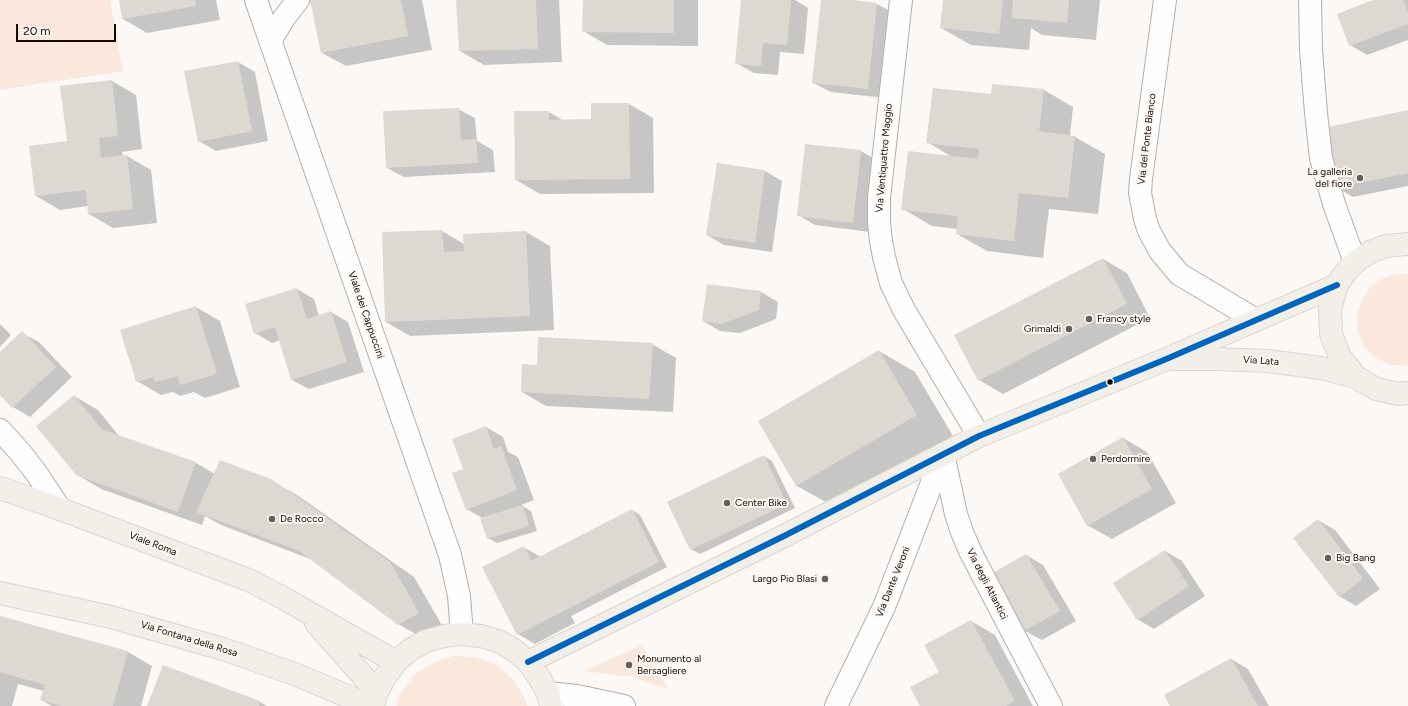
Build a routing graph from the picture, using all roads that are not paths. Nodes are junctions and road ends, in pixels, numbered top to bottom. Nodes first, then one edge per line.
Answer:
1 (256, 0) edge
2 (298, 0) edge
3 (901, 0) edge
4 (1165, 0) edge
5 (1310, 0) edge
6 (270, 41) junction
7 (1408, 244) edge
8 (1355, 262) junction
9 (1337, 285) junction
10 (1256, 320) junction
11 (1164, 360) junction
12 (1356, 377) junction
13 (1405, 397) edge
14 (0, 430) edge
15 (979, 436) junction
16 (943, 454) junction
17 (0, 488) edge
18 (60, 508) junction
19 (0, 594) edge
20 (303, 609) junction
21 (462, 634) junction
22 (396, 662) junction
23 (528, 662) junction
24 (549, 700) edge
25 (374, 701) edge
26 (624, 706) edge
27 (836, 706) edge
28 (1051, 706) edge

1 - 6 street, Viale dei Cappuccini
2 - 6 street
3 - 15 street, Via Ventiquattro Maggio
4 - 10 street, Via del Ponte Bianco
5 - 8 street
6 - 21 street, Viale dei Cappuccini
7 - 8 main road
8 - 9 main road
9 - 10 main road, Via Lata
9 - 12 main road
10 - 11 main road, Via Lata
11 - 12 main road, Via Lata
11 - 15 main road, Via Lata
12 - 13 main road
14 - 18 street
15 - 16 main road, Via Lata
16 - 23 main road, Via Lata
16 - 27 street, Via Dante Veroni
16 - 28 street, Via degli Atlantici
17 - 18 main road, Viale Roma
18 - 20 main road, Viale Roma
19 - 25 main road, Via Fontana della Rosa
20 - 22 main road, Viale Roma
20 - 25 main road, Viale Roma
21 - 22 main road
21 - 23 main road
22 - 25 main road
23 - 24 main road
24 - 26 street

